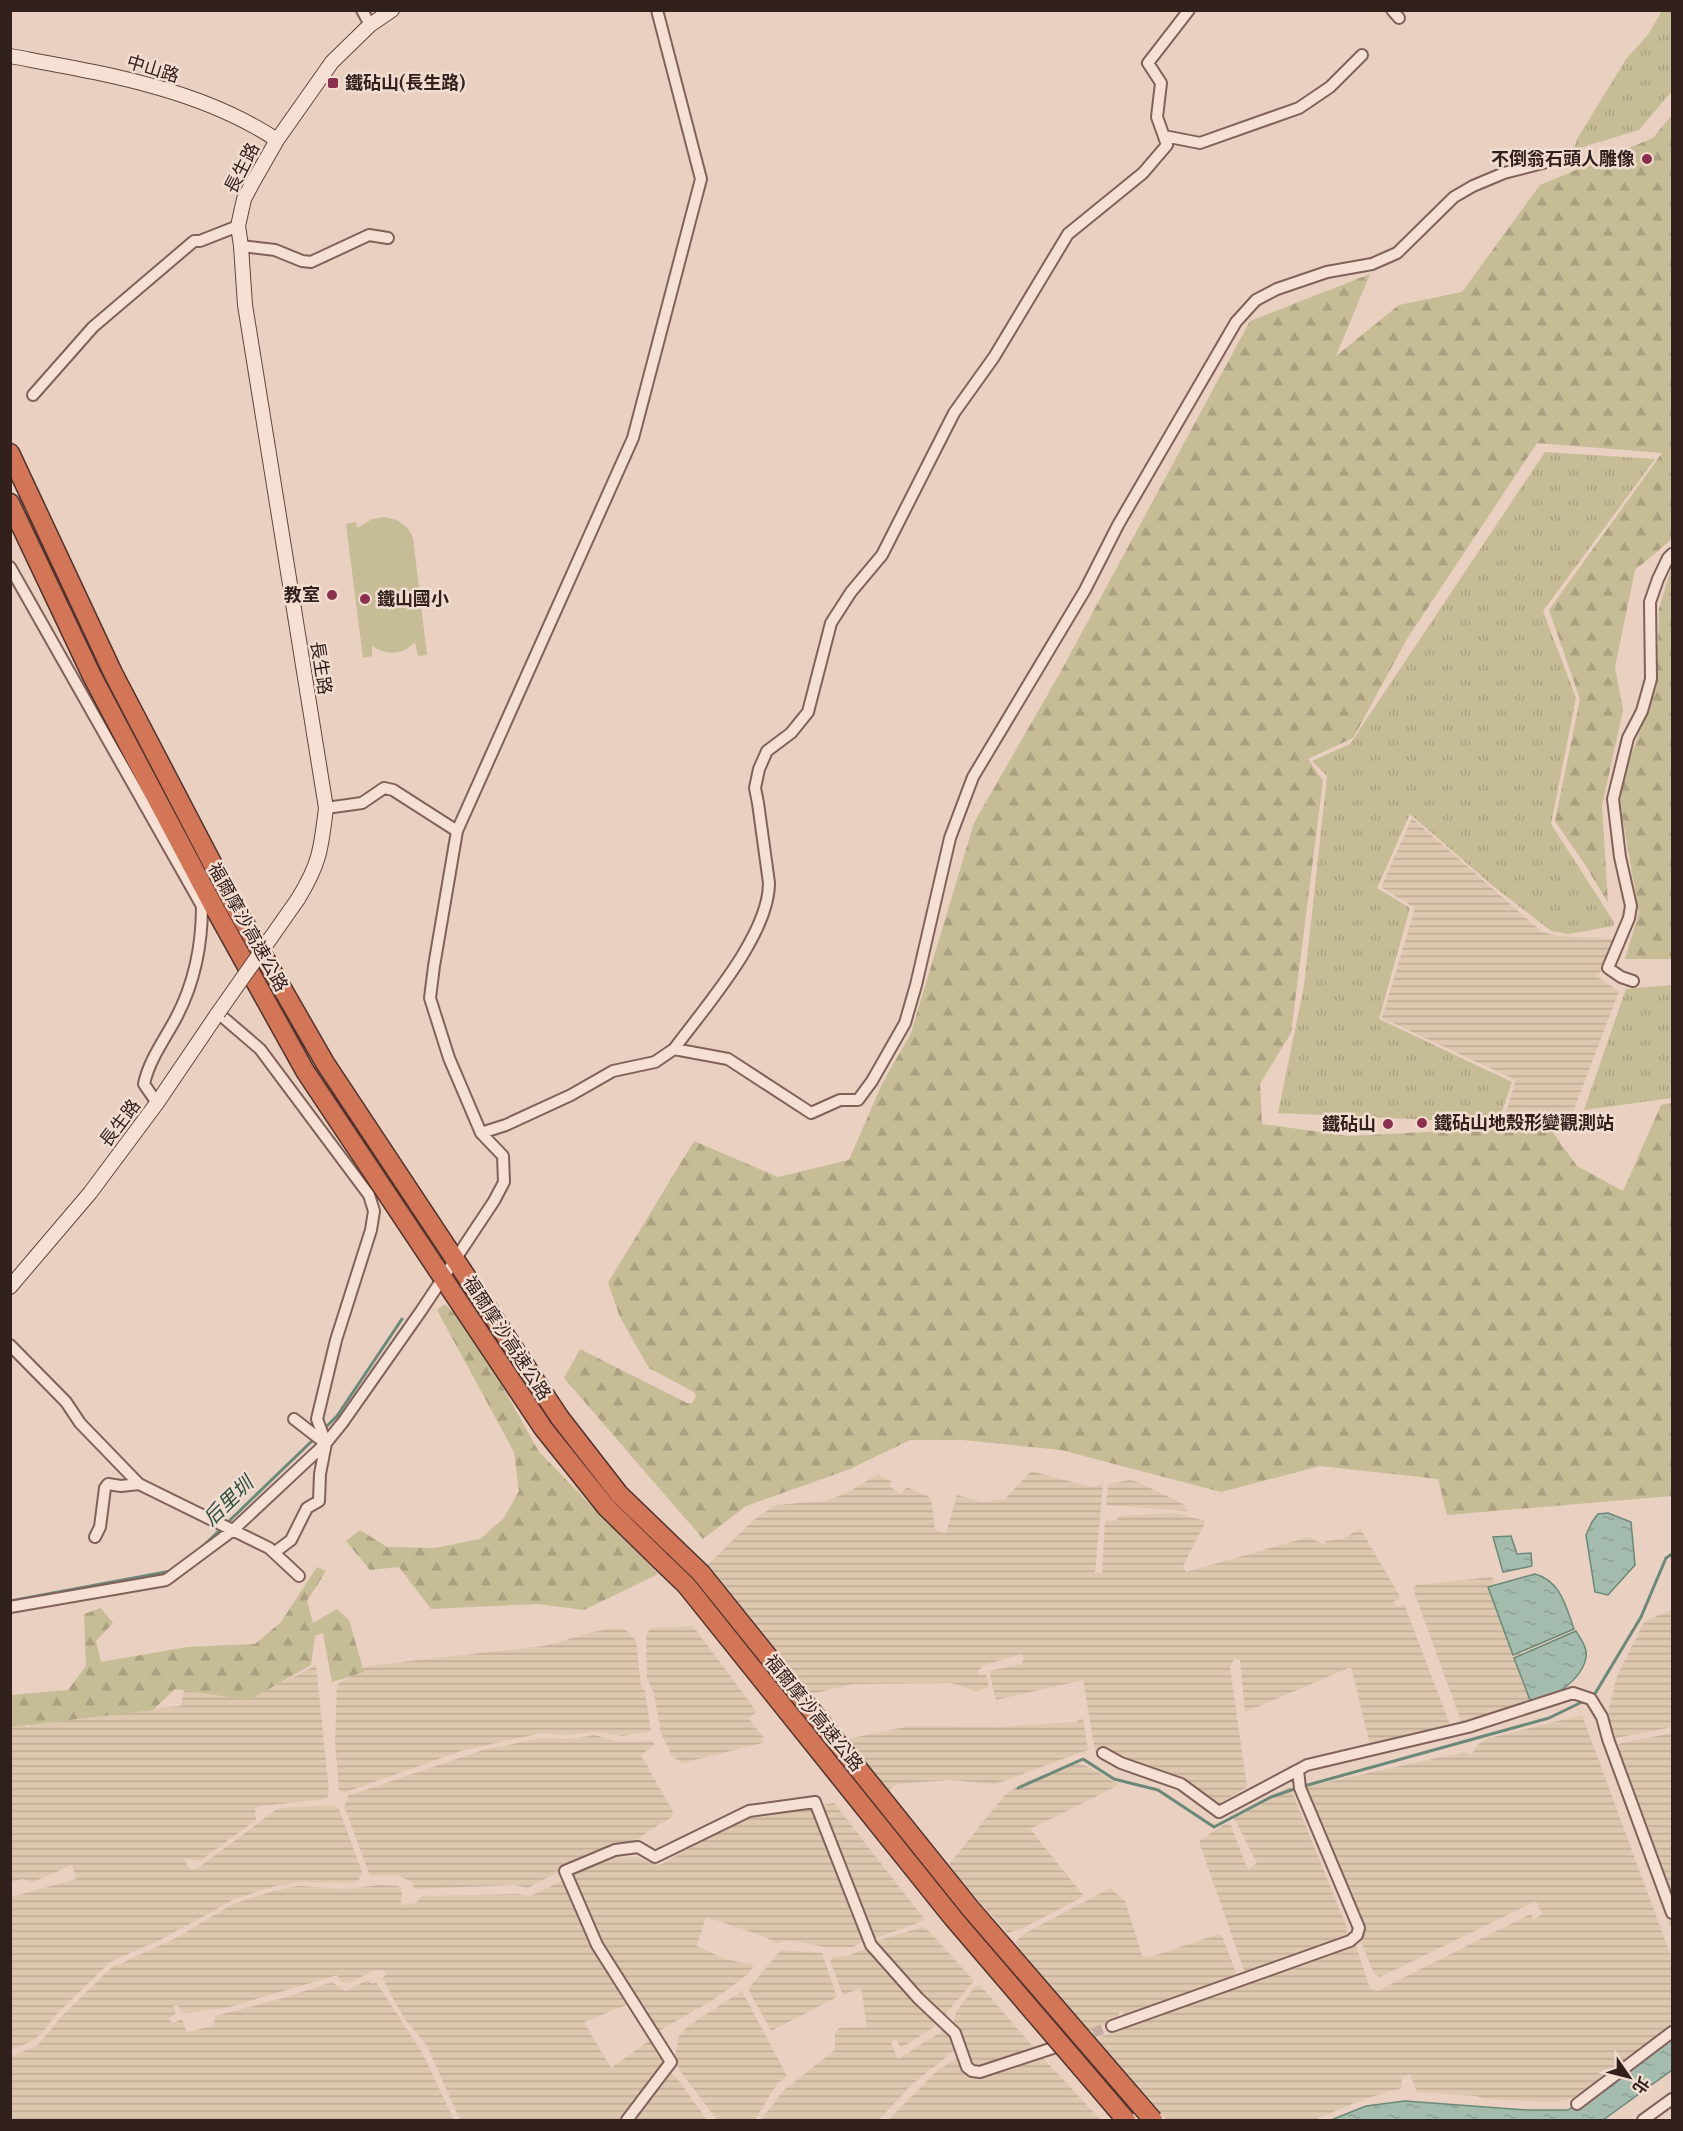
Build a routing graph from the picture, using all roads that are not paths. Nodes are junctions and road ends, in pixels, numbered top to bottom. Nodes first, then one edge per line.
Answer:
1 (362, 10) edge
2 (392, 10) edge
3 (657, 10) edge
4 (1189, 10) edge
5 (370, 25) junction
6 (1362, 55) dead end
7 (10, 56) edge
8 (1164, 136) junction
9 (277, 140) junction
10 (1570, 156) dead end
11 (238, 226) junction
12 (388, 238) dead end
13 (242, 246) junction
14 (33, 395) dead end
15 (10, 453) edge
16 (10, 503) edge
17 (1672, 554) edge
18 (10, 567) edge
19 (326, 808) junction
20 (457, 831) junction
21 (1634, 981) dead end
22 (218, 1013) junction
23 (674, 1049) junction
24 (157, 1104) junction
25 (481, 1133) junction
26 (10, 1287) edge
27 (10, 1345) edge
28 (294, 1419) dead end
29 (326, 1443) junction
30 (139, 1484) junction
31 (232, 1530) junction
32 (95, 1537) dead end
33 (275, 1552) junction
34 (299, 1576) dead end
35 (10, 1607) edge
36 (1103, 1753) dead end
37 (1298, 1770) junction
38 (1672, 1913) edge
39 (1112, 2026) tunnel mouth
40 (1672, 2032) edge
41 (1065, 2044) dead end
42 (1672, 2099) edge
43 (1577, 2104) dead end
44 (627, 2121) edge
45 (1126, 2121) edge
46 (1153, 2121) edge
47 (1643, 2121) edge

1 - 5 street
2 - 5 street, 長生路
3 - 20 street
4 - 8 street
5 - 9 street, 長生路
6 - 8 street
7 - 9 street, 中山路
8 - 23 street
9 - 11 street, 長生路
10 - 23 street
11 - 13 street, 長生路
11 - 14 street
12 - 13 street
13 - 19 street, 長生路
15 - 46 highway, 福爾摩沙高速公路, bridge
16 - 45 highway, 福爾摩沙高速公路, bridge
17 - 21 street
18 - 24 street
19 - 20 street
19 - 22 street, 長生路, bridge
20 - 25 street
22 - 24 street, 長生路
22 - 29 street
23 - 25 street
24 - 26 street, 長生路
25 - 29 street
27 - 30 street
28 - 29 street
29 - 31 street
29 - 33 street
30 - 31 street
30 - 32 street
31 - 33 street
31 - 35 street
33 - 34 street
36 - 37 street
37 - 38 street
37 - 39 street
40 - 43 street
41 - 44 street
42 - 47 street

